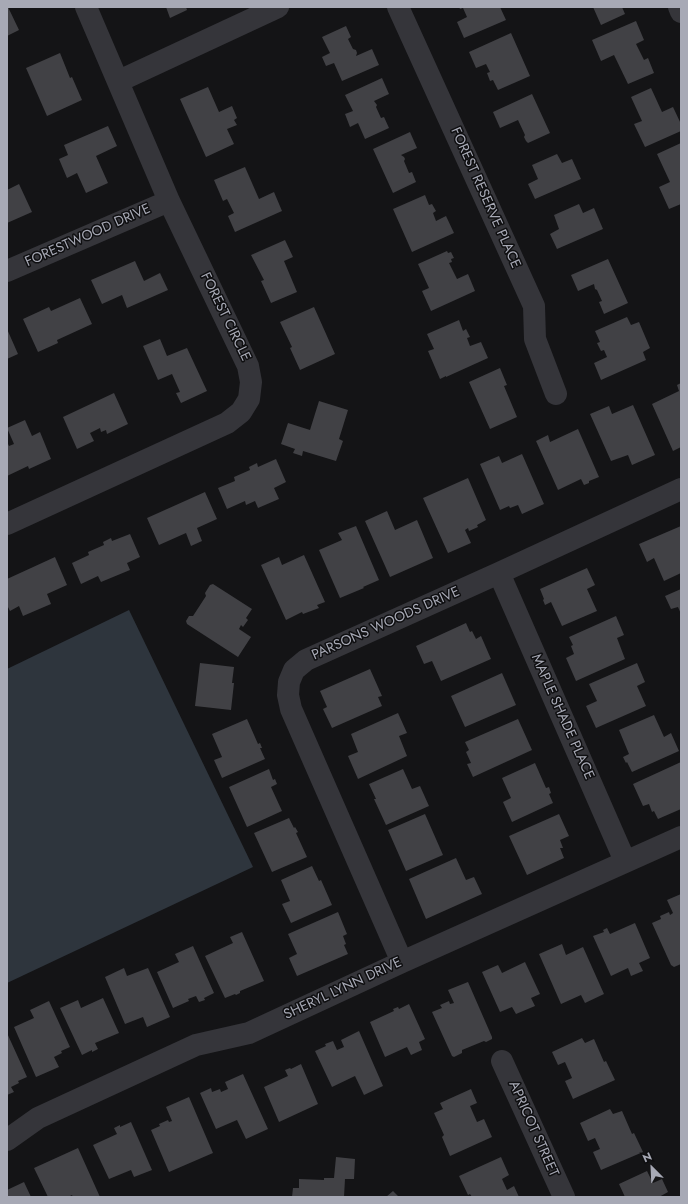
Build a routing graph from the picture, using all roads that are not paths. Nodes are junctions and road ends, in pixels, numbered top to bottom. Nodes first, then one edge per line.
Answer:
1 (86, 7) edge
2 (278, 7) edge
3 (398, 7) edge
4 (679, 7) edge
5 (681, 12) edge
6 (119, 81) junction
7 (169, 201) junction
8 (7, 271) edge
9 (556, 394) dead end
10 (681, 489) edge
11 (7, 524) edge
12 (499, 573) junction
13 (681, 837) edge
14 (626, 861) junction
15 (402, 962) junction
16 (502, 1060) dead end
17 (7, 1140) edge
18 (564, 1197) edge

1 - 6 street, FOREST CIRCLE
2 - 6 street
3 - 9 street, FOREST RESERVE PLACE
4 - 5 street
6 - 7 street, FOREST CIRCLE
7 - 8 street, FORESTWOOD DRIVE
7 - 11 street, FOREST CIRCLE
10 - 12 street, PARSONS WOODS DRIVE
12 - 14 street, MAPLE SHADE PLACE
12 - 15 street, PARSONS WOODS DRIVE
13 - 14 street, SHERYL LYNN DRIVE
14 - 15 street, SHERYL LYNN DRIVE
15 - 17 street, SHERYL LYNN DRIVE
16 - 18 street, APRICOT STREET

